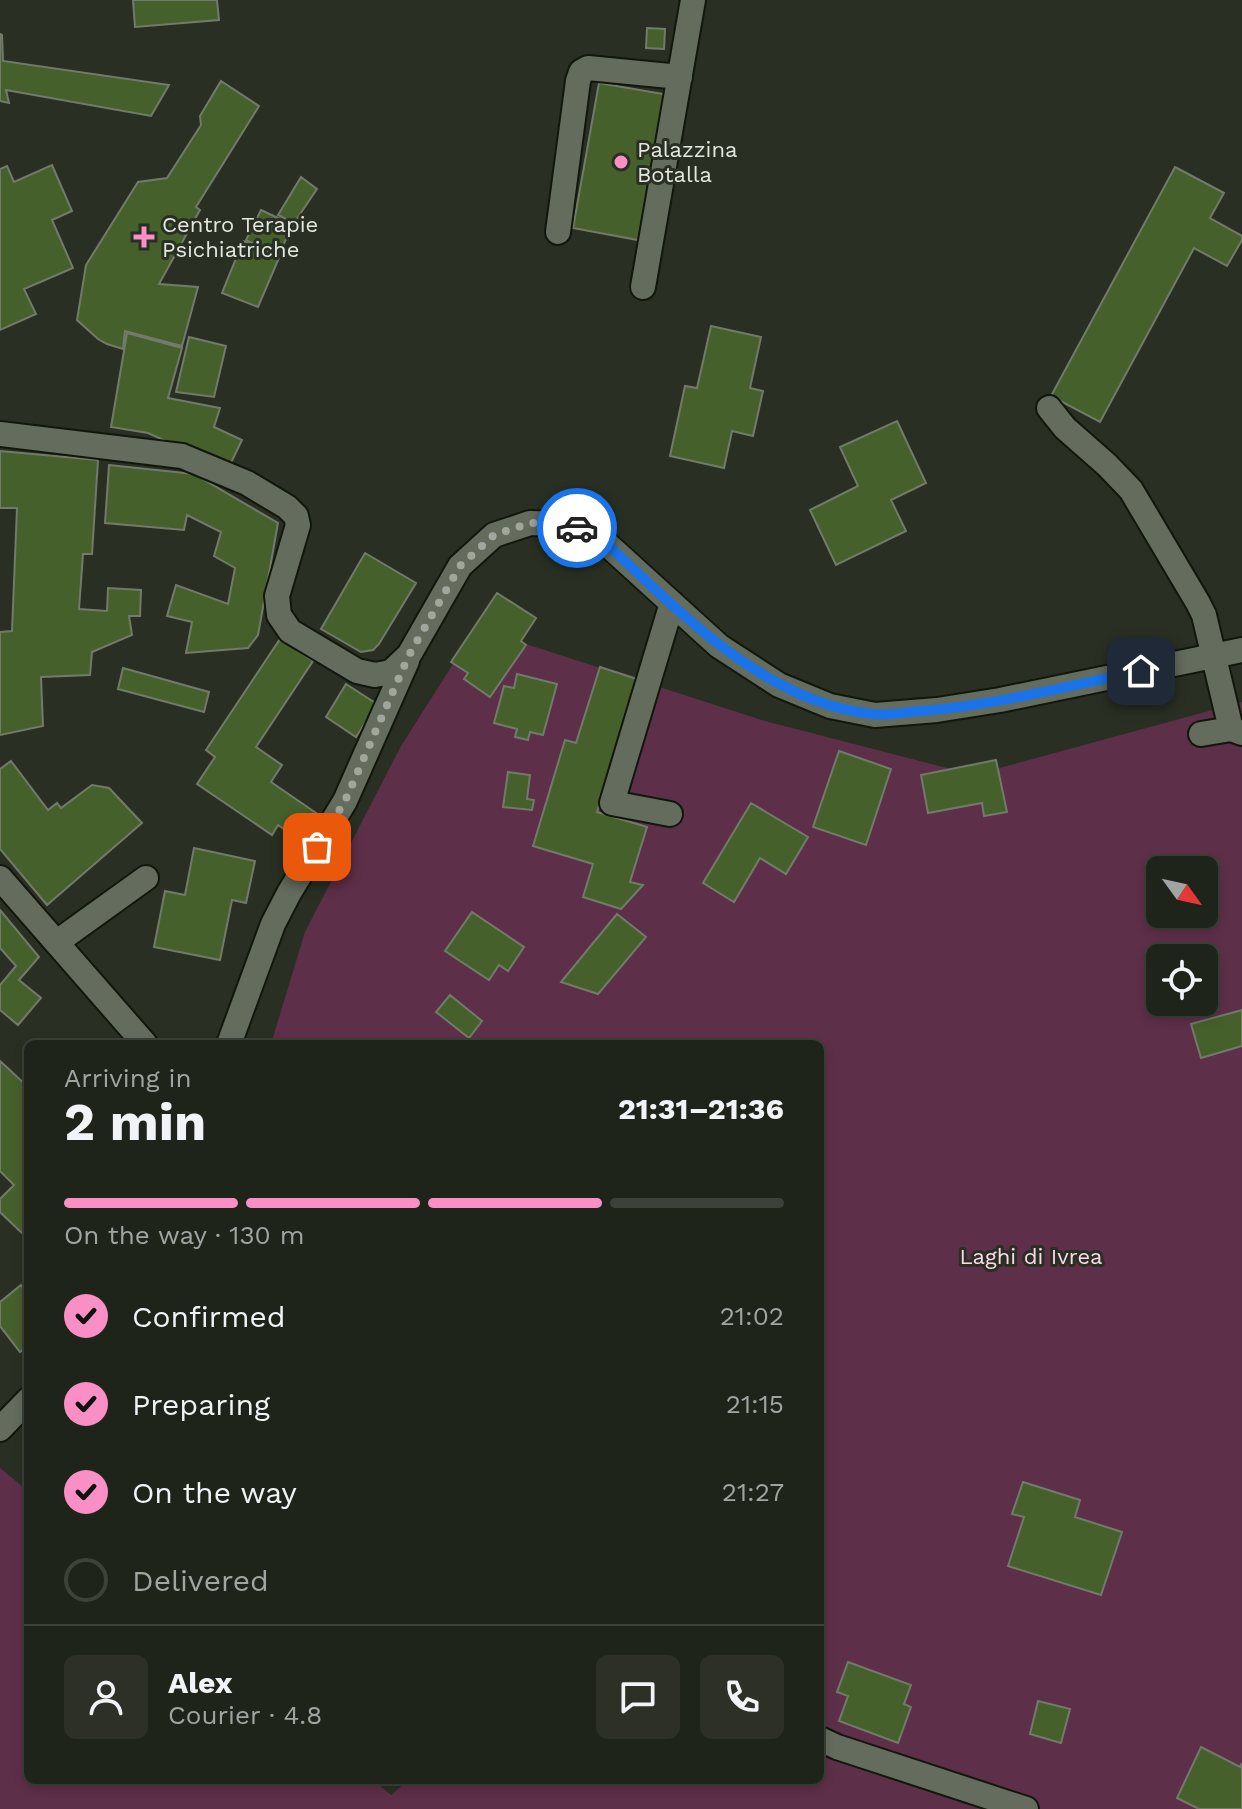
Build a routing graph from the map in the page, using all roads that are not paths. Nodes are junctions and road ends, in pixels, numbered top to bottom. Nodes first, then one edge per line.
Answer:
1 (693, 0) edge
2 (680, 77) junction
3 (558, 232) dead end
4 (643, 287) dead end
5 (1049, 408) dead end
6 (0, 434) edge
7 (672, 603) junction
8 (1242, 650) edge
9 (409, 655) junction
10 (1214, 656) junction
11 (1237, 731) edge
12 (1201, 734) dead end
13 (670, 814) dead end
14 (0, 878) edge
15 (146, 878) dead end
16 (57, 942) junction
17 (142, 1040) edge
18 (230, 1040) edge
19 (24, 1404) edge
20 (0, 1429) edge
21 (824, 1741) edge
22 (1026, 1809) edge

1 - 2 street
2 - 3 street
2 - 4 street
5 - 10 street
6 - 9 street
7 - 9 street
7 - 10 street
7 - 13 street
8 - 10 street
9 - 18 street
10 - 11 street
11 - 12 street
14 - 16 street
15 - 16 street
16 - 17 street
19 - 20 street
21 - 22 street

